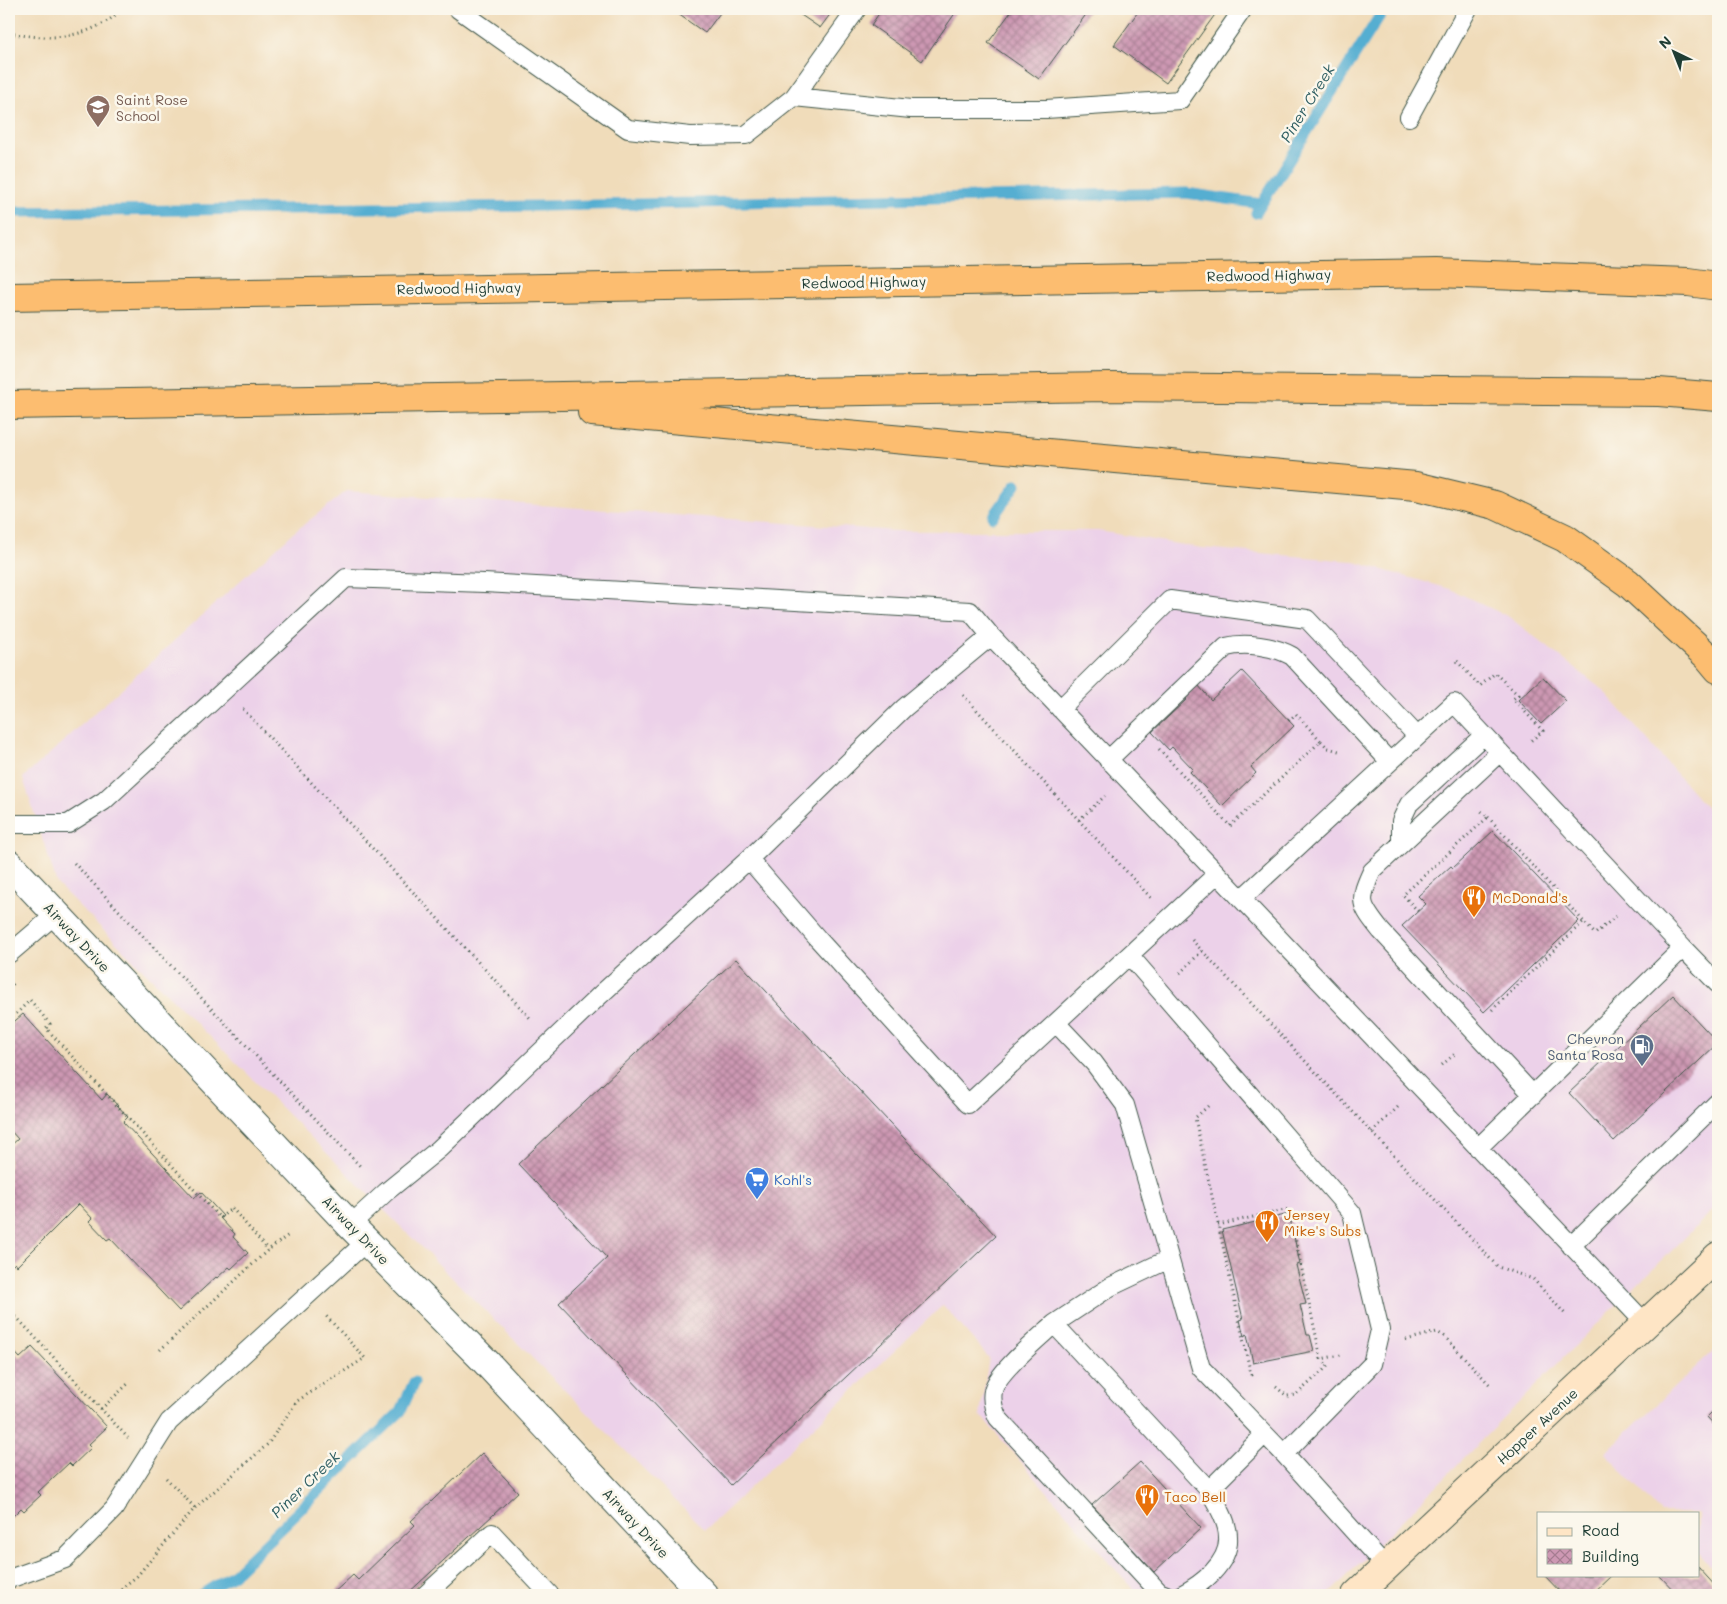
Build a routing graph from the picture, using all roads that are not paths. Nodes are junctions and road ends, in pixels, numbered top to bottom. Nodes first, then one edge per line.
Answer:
1 (458, 9) edge
2 (858, 9) edge
3 (1244, 9) edge
4 (1468, 9) edge
5 (794, 97) junction
6 (1408, 117) dead end
7 (1718, 286) edge
8 (9, 297) edge
9 (1718, 397) edge
10 (446, 399) junction
11 (9, 405) edge
12 (991, 636) junction
13 (1718, 669) edge
14 (1060, 709) junction
15 (1484, 735) junction
16 (1417, 736) junction
17 (1500, 752) junction
18 (1108, 760) junction
19 (1390, 762) junction
20 (9, 824) edge
21 (1401, 844) junction
22 (749, 859) junction
23 (9, 864) edge
24 (1217, 874) junction
25 (1242, 899) junction
26 (56, 914) junction
27 (1683, 948) junction
28 (9, 954) edge
29 (1130, 956) junction
30 (1718, 984) edge
31 (1057, 1024) junction
32 (1533, 1095) junction
33 (1718, 1102) edge
34 (1478, 1148) junction
35 (358, 1233) junction
36 (1571, 1246) junction
37 (1718, 1256) edge
38 (1169, 1259) junction
39 (1054, 1324) junction
40 (1646, 1324) junction
41 (1264, 1435) junction
42 (1284, 1454) junction
43 (1209, 1490) junction
44 (1386, 1567) junction
45 (9, 1579) edge
46 (425, 1595) edge
47 (550, 1595) edge
48 (704, 1595) edge
49 (1166, 1595) edge
50 (1181, 1595) edge
51 (1356, 1595) edge

1 - 5 lane
2 - 5 lane
3 - 5 lane
4 - 6 lane
7 - 8 highway, Redwood Highway
9 - 10 highway
10 - 11 highway
10 - 13 highway
12 - 14 lane
12 - 20 lane
12 - 22 lane
14 - 16 lane
14 - 18 lane
15 - 16 lane
15 - 17 lane
15 - 21 lane
16 - 19 lane
17 - 21 lane
17 - 27 lane
18 - 19 lane
18 - 24 lane
19 - 25 lane
21 - 32 lane
22 - 31 lane
22 - 35 lane
23 - 26 street, Airway Drive
24 - 25 lane
24 - 29 lane
25 - 34 lane
26 - 28 lane
26 - 35 street, Airway Drive
27 - 30 lane
27 - 32 lane
29 - 31 lane
29 - 42 lane
31 - 38 lane
32 - 34 lane
33 - 36 lane
34 - 36 lane
35 - 45 lane
35 - 48 street, Airway Drive
36 - 40 lane
37 - 40 street, Hopper Avenue
38 - 39 lane
38 - 41 lane
39 - 43 lane
39 - 49 lane
40 - 44 street, Hopper Avenue
41 - 42 lane
41 - 43 lane
42 - 44 lane
43 - 50 lane
44 - 51 street, Hopper Avenue
46 - 47 lane

